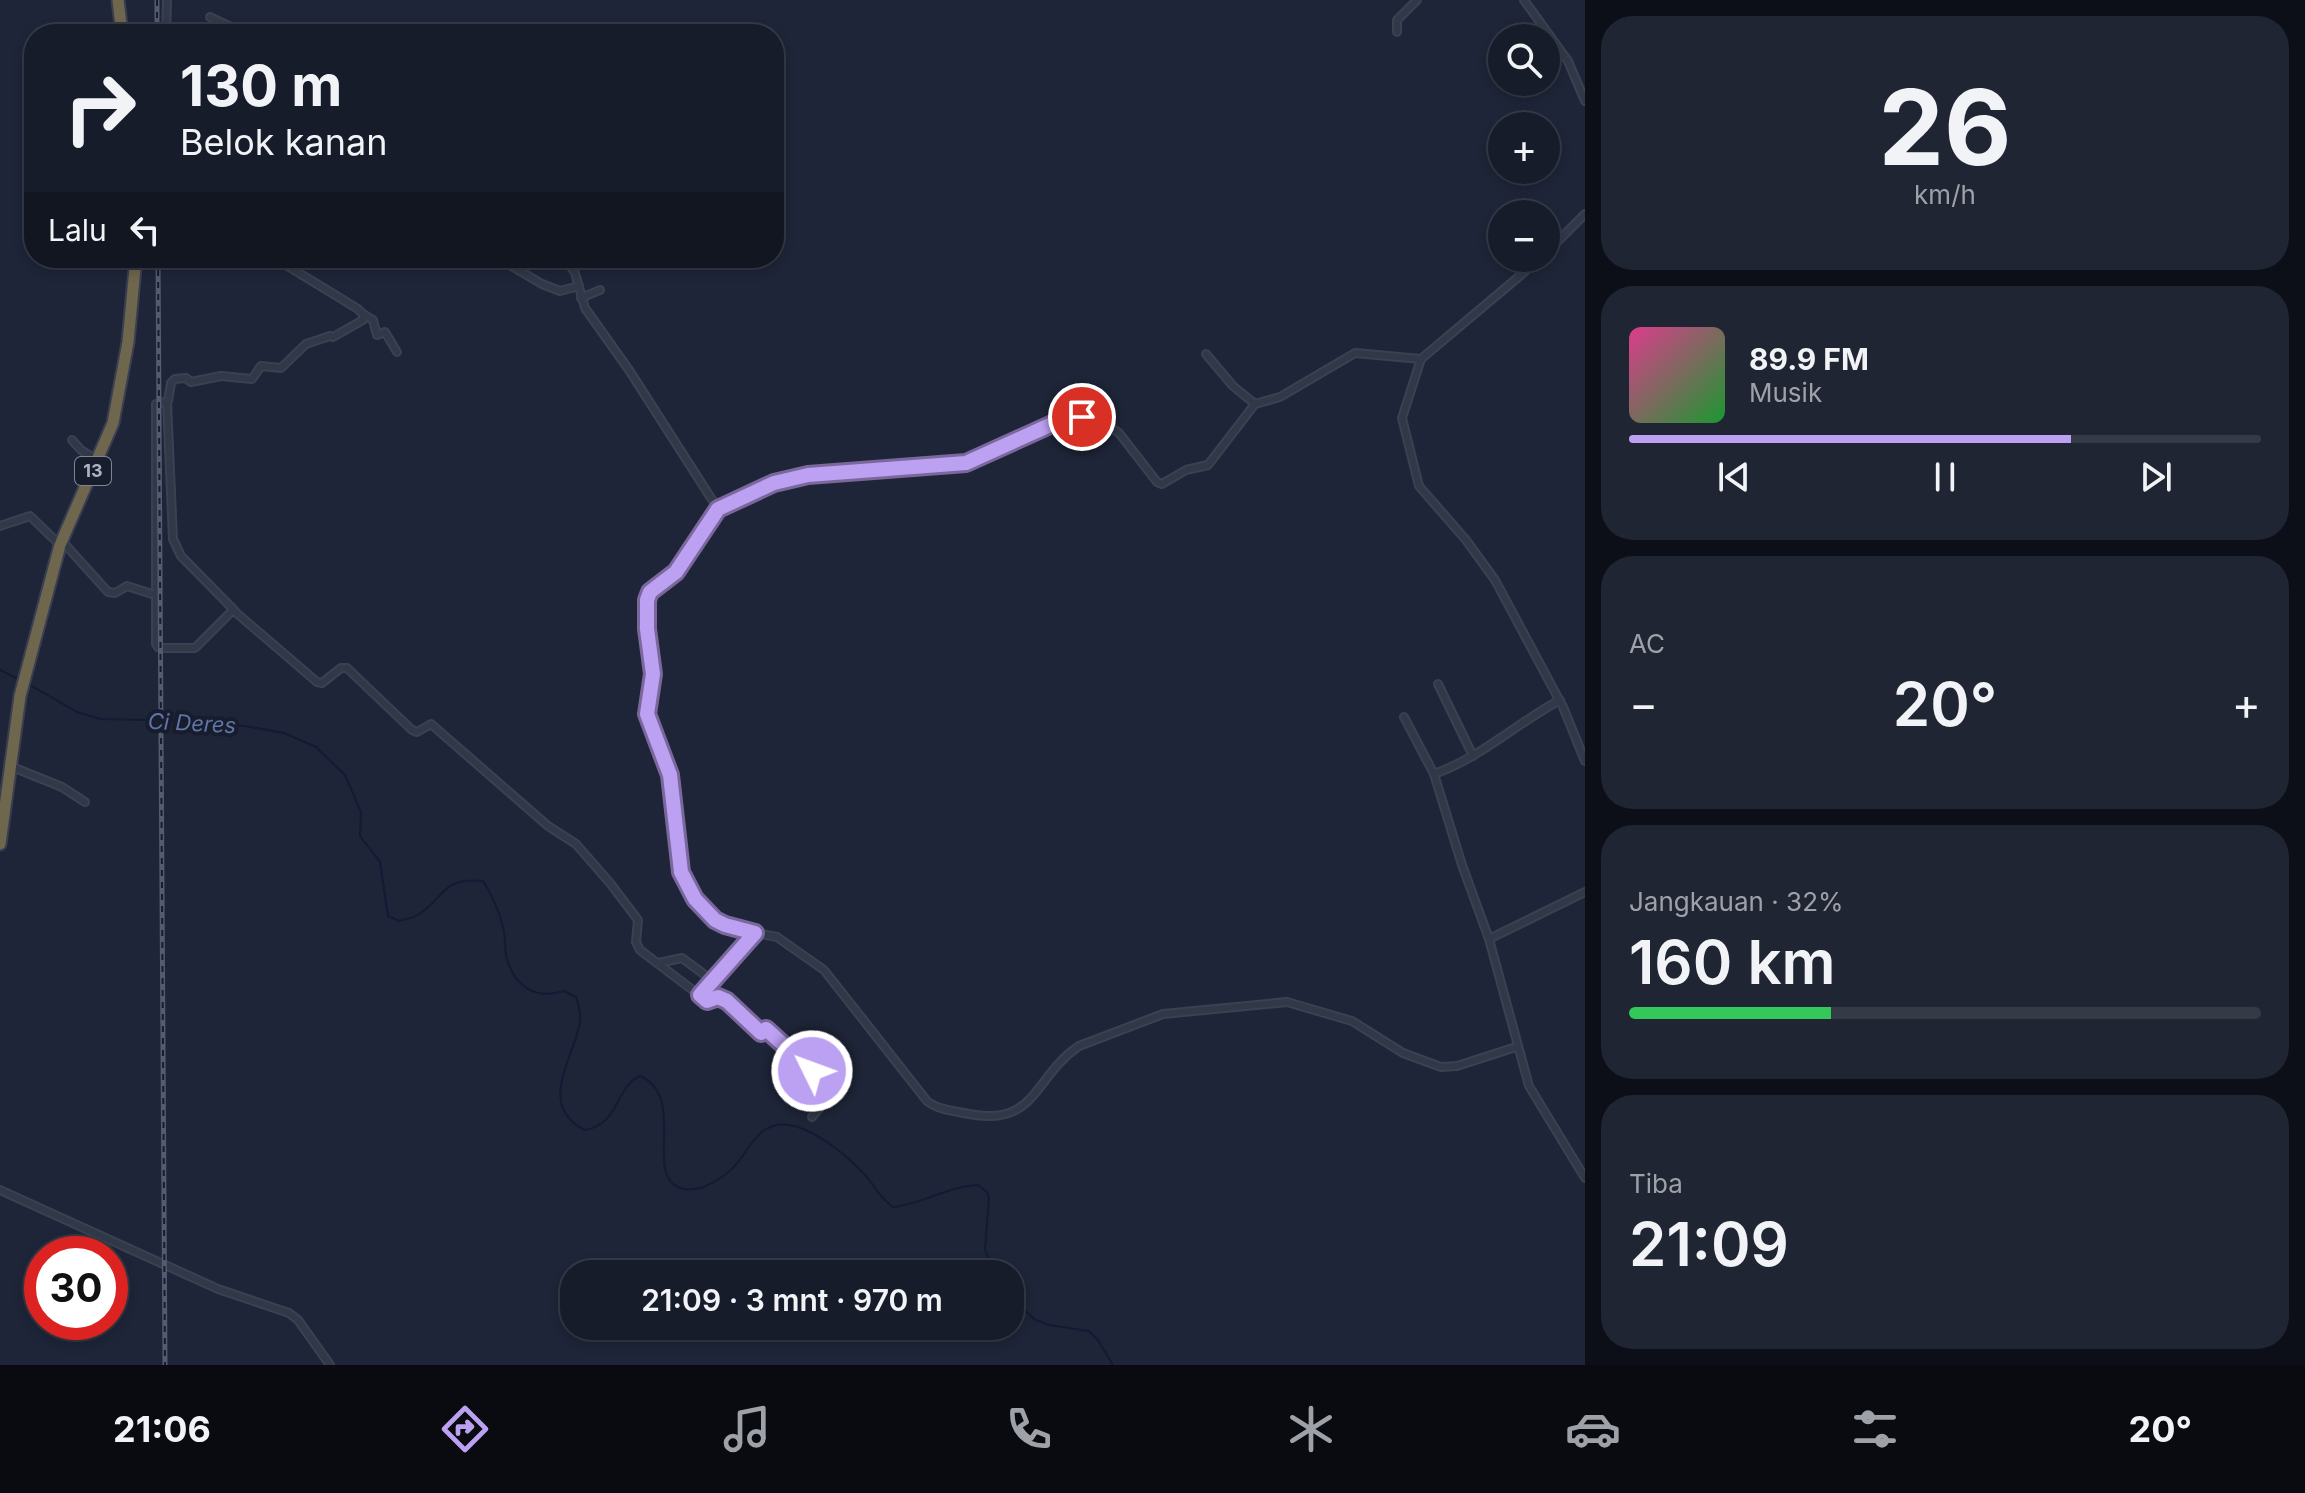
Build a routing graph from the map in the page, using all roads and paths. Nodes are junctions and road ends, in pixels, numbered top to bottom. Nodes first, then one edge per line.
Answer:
1 (118, 0) edge
2 (167, 0) edge
3 (1417, 0) edge
4 (1524, 0) edge
5 (210, 17) dead end
6 (121, 24) edge
7 (166, 24) edge
8 (225, 24) edge
9 (1397, 32) dead end
10 (1585, 101) edge
11 (1585, 214) edge
12 (1560, 239) edge
13 (135, 268) edge
14 (290, 268) edge
15 (515, 268) edge
16 (570, 268) edge
17 (1524, 272) edge
18 (579, 286) junction
19 (600, 290) dead end
20 (581, 298) junction
21 (363, 314) junction
22 (397, 352) dead end
23 (1206, 354) dead end
24 (1421, 359) junction
25 (167, 402) junction
26 (1255, 404) junction
27 (72, 440) dead end
28 (98, 460) junction
29 (718, 509) junction
30 (0, 526) edge
31 (61, 543) junction
32 (155, 595) junction
33 (236, 612) junction
34 (1438, 684) dead end
35 (1560, 700) junction
36 (1404, 717) dead end
37 (1473, 756) junction
38 (1585, 761) edge
39 (10, 766) junction
40 (1434, 774) junction
41 (85, 802) dead end
42 (0, 844) edge
43 (1585, 892) edge
44 (755, 933) junction
45 (1489, 939) junction
46 (658, 963) junction
47 (713, 981) junction
48 (700, 995) junction
49 (1516, 1047) junction
50 (812, 1117) dead end
51 (1585, 1178) edge
52 (0, 1190) edge
53 (330, 1365) edge

1 - 6 highway
2 - 7 street
3 - 9 street
4 - 10 street
5 - 8 street
11 - 12 street
13 - 28 highway, 13
14 - 21 street
15 - 18 street
16 - 18 street
17 - 24 street
18 - 20 street
19 - 20 street
20 - 29 street
21 - 22 street
21 - 25 street
23 - 26 street
24 - 26 street
24 - 35 street
25 - 32 street
25 - 33 street
26 - 29 street
27 - 28 street
28 - 31 highway, 13
29 - 44 street
30 - 31 street
31 - 32 street
31 - 39 highway, 13
32 - 33 street
33 - 46 street
34 - 37 street
35 - 37 street
35 - 38 street
36 - 40 street
37 - 40 street
39 - 41 street
39 - 42 highway, 13
40 - 45 street
43 - 45 street
44 - 47 street
44 - 49 street
45 - 49 street
46 - 47 street
46 - 48 street
47 - 48 street
48 - 50 street
49 - 51 street
52 - 53 street

